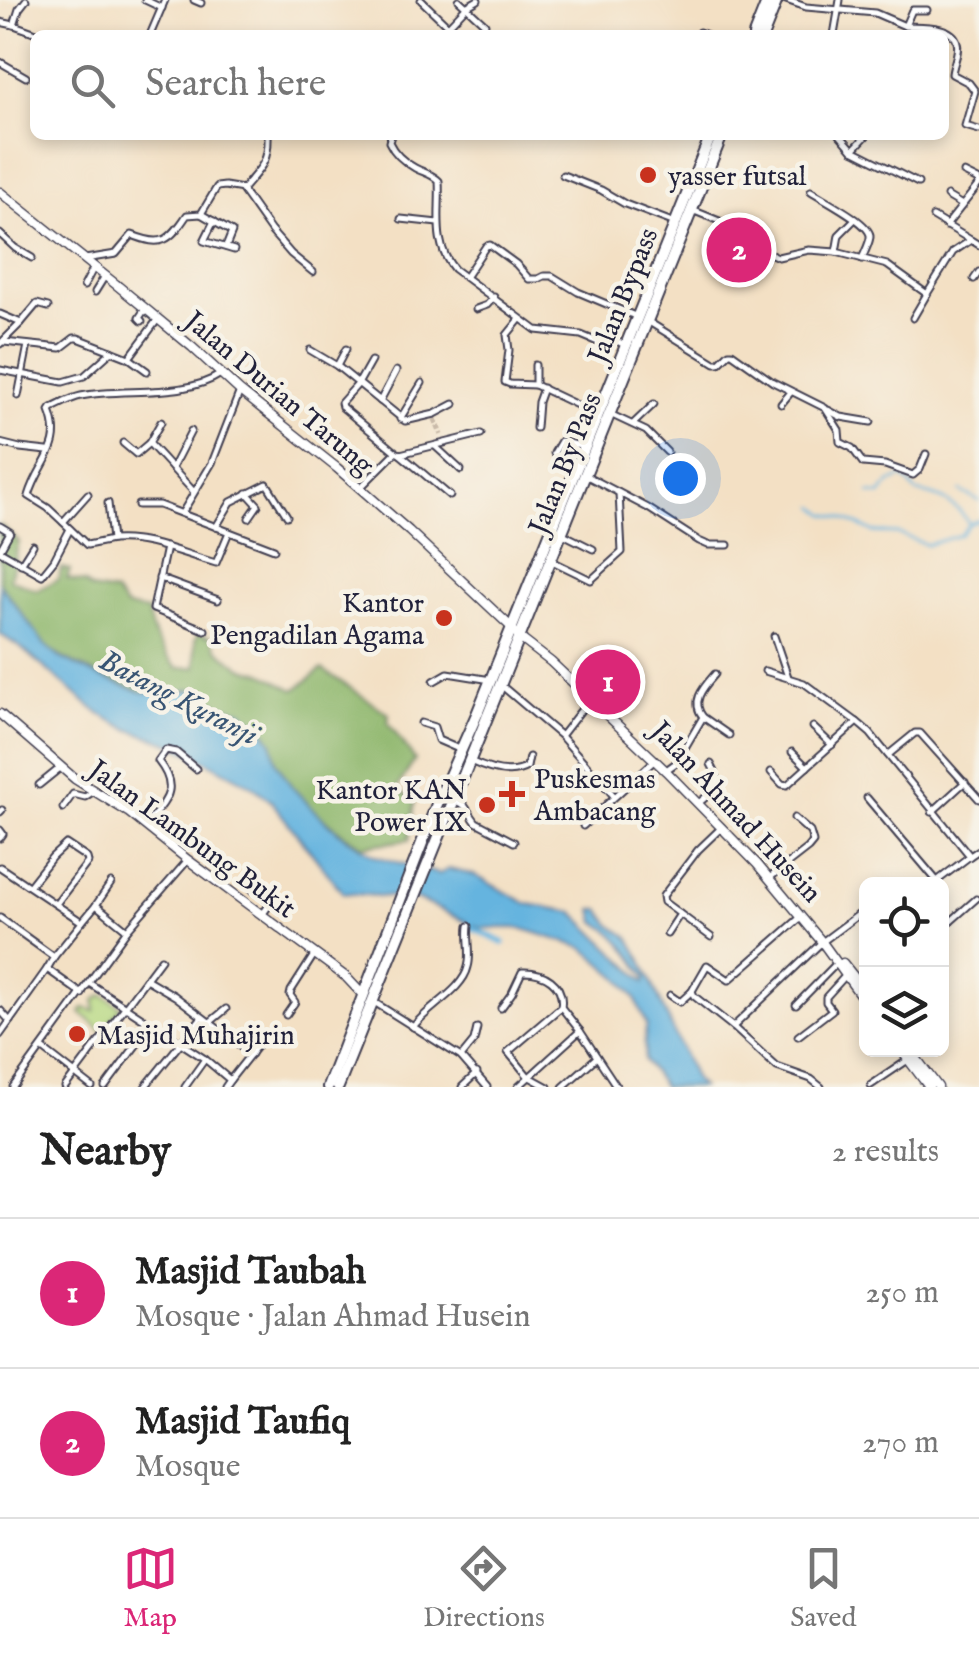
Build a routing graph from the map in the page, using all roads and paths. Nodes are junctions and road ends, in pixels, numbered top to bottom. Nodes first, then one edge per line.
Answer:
1 (26, 0) edge
2 (144, 0) edge
3 (165, 0) edge
4 (421, 0) edge
5 (459, 0) edge
6 (478, 0) edge
7 (786, 0) edge
8 (840, 0) edge
9 (768, 2) edge
10 (466, 7) junction
11 (162, 8) junction
12 (838, 10) junction
13 (927, 10) dead end
14 (0, 22) edge
15 (14, 23) junction
16 (485, 24) dead end
17 (448, 26) junction
18 (906, 26) junction
19 (30, 30) edge
20 (152, 30) edge
21 (452, 30) edge
22 (756, 30) edge
23 (764, 30) edge
24 (835, 30) edge
25 (940, 30) edge
26 (949, 32) edge
27 (0, 62) edge
28 (26, 78) dead end
29 (979, 130) edge
30 (268, 140) edge
31 (390, 140) edge
32 (710, 140) edge
33 (720, 140) edge
34 (844, 140) edge
35 (862, 140) edge
36 (853, 150) junction
37 (964, 174) dead end
38 (563, 175) dead end
39 (918, 183) dead end
40 (979, 184) edge
41 (242, 190) junction
42 (811, 191) dead end
43 (4, 196) edge
44 (948, 196) dead end
45 (962, 205) junction
46 (0, 207) edge
47 (692, 210) junction
48 (202, 214) junction
49 (933, 218) dead end
50 (402, 219) dead end
51 (855, 219) junction
52 (214, 221) junction
53 (438, 223) junction
54 (675, 223) junction
55 (946, 226) junction
56 (0, 234) edge
57 (970, 240) junction
58 (979, 245) edge
59 (226, 247) junction
60 (234, 250) dead end
61 (836, 252) junction
62 (32, 258) dead end
63 (862, 258) junction
64 (85, 259) junction
65 (94, 267) junction
66 (313, 272) dead end
67 (979, 272) edge
68 (105, 276) junction
69 (466, 277) junction
70 (974, 280) dead end
71 (84, 286) dead end
72 (94, 292) dead end
73 (927, 294) junction
74 (494, 297) junction
75 (651, 298) junction
76 (48, 307) dead end
77 (145, 308) junction
78 (476, 309) dead end
79 (0, 314) edge
80 (913, 318) dead end
81 (158, 319) junction
82 (520, 319) junction
83 (642, 319) junction
84 (142, 321) dead end
85 (20, 323) junction
86 (2, 343) edge
87 (28, 344) junction
88 (626, 346) junction
89 (346, 349) dead end
90 (310, 350) dead end
91 (112, 351) junction
92 (129, 358) junction
93 (371, 361) dead end
94 (337, 366) junction
95 (535, 366) dead end
96 (0, 370) edge
97 (147, 371) dead end
98 (396, 372) dead end
99 (221, 374) junction
100 (22, 375) junction
101 (422, 383) dead end
102 (358, 384) junction
103 (539, 386) junction
104 (240, 391) junction
105 (791, 392) junction
106 (18, 396) dead end
107 (380, 401) junction
108 (454, 404) dead end
109 (654, 404) dead end
110 (782, 404) dead end
111 (825, 408) junction
112 (600, 418) junction
113 (400, 420) junction
114 (580, 420) dead end
115 (162, 422) dead end
116 (871, 422) dead end
117 (633, 424) junction
118 (536, 428) dead end
119 (191, 431) dead end
120 (481, 434) dead end
121 (441, 436) tunnel mouth
122 (149, 442) junction
123 (0, 443) edge
124 (123, 443) dead end
125 (438, 445) junction
126 (584, 447) junction
127 (50, 450) junction
128 (667, 452) dead end
129 (398, 453) junction
130 (554, 454) dead end
131 (926, 454) dead end
132 (172, 468) junction
133 (461, 470) dead end
134 (582, 470) junction
135 (360, 488) junction
136 (194, 492) junction
137 (247, 492) junction
138 (620, 493) junction
139 (88, 494) dead end
140 (450, 496) dead end
141 (108, 503) dead end
142 (138, 505) dead end
143 (182, 513) junction
144 (287, 516) dead end
145 (249, 518) dead end
146 (63, 522) junction
147 (0, 526) edge
148 (216, 527) junction
149 (70, 529) junction
150 (229, 532) junction
151 (561, 532) junction
152 (112, 540) junction
153 (32, 544) dead end
154 (728, 545) dead end
155 (166, 547) junction
156 (274, 549) dead end
157 (593, 549) dead end
158 (0, 551) edge
159 (550, 560) junction
160 (21, 564) junction
161 (159, 578) junction
162 (218, 600) dead end
163 (206, 630) dead end
164 (518, 631) junction
165 (774, 636) dead end
166 (606, 663) dead end
167 (765, 671) dead end
168 (715, 674) dead end
169 (788, 677) junction
170 (434, 681) dead end
171 (496, 683) junction
172 (589, 695) junction
173 (0, 714) edge
174 (703, 718) junction
175 (857, 722) junction
176 (421, 723) dead end
177 (813, 727) dead end
178 (729, 735) dead end
179 (561, 736) junction
180 (832, 745) junction
181 (792, 752) dead end
182 (468, 755) junction
183 (888, 755) junction
184 (529, 756) dead end
185 (655, 760) junction
186 (711, 764) dead end
187 (807, 767) junction
188 (60, 768) junction
189 (669, 768) junction
190 (196, 769) dead end
191 (771, 772) dead end
192 (964, 782) junction
193 (40, 784) dead end
194 (94, 791) junction
195 (614, 796) junction
196 (978, 797) edge
197 (867, 798) dead end
198 (702, 801) junction
199 (453, 804) junction
200 (63, 808) dead end
201 (932, 812) junction
202 (794, 818) dead end
203 (146, 825) junction
204 (583, 826) dead end
205 (722, 827) junction
206 (0, 830) edge
207 (0, 838) edge
208 (514, 842) dead end
209 (979, 850) edge
210 (970, 856) junction
211 (188, 860) junction
212 (0, 867) edge
213 (772, 876) junction
214 (930, 877) edge
215 (943, 877) edge
216 (111, 883) dead end
217 (30, 885) junction
218 (252, 890) dead end
219 (976, 898) dead end
220 (56, 904) junction
221 (96, 905) junction
222 (680, 914) junction
223 (859, 914) edge
224 (262, 915) junction
225 (801, 917) junction
226 (0, 918) edge
227 (82, 922) junction
228 (949, 923) edge
229 (469, 926) dead end
230 (127, 930) junction
231 (667, 934) dead end
232 (711, 937) dead end
233 (823, 941) junction
234 (314, 956) junction
235 (54, 957) junction
236 (161, 959) dead end
237 (837, 962) junction
238 (47, 968) junction
239 (846, 976) junction
240 (146, 978) junction
241 (89, 983) junction
242 (859, 984) edge
243 (692, 991) junction
244 (82, 994) junction
245 (362, 994) junction
246 (859, 994) edge
247 (670, 995) dead end
248 (374, 1002) junction
249 (796, 1005) dead end
250 (125, 1006) junction
251 (561, 1007) junction
252 (226, 1008) dead end
253 (501, 1008) dead end
254 (0, 1010) edge
255 (286, 1015) dead end
256 (201, 1018) junction
257 (10, 1022) junction
258 (209, 1023) junction
259 (152, 1024) junction
260 (733, 1027) junction
261 (413, 1028) junction
262 (477, 1028) dead end
263 (580, 1032) junction
264 (0, 1034) edge
265 (798, 1036) dead end
266 (260, 1042) dead end
267 (180, 1043) junction
268 (42, 1048) junction
269 (251, 1054) junction
270 (461, 1057) junction
271 (597, 1057) junction
272 (905, 1057) edge
273 (911, 1057) edge
274 (912, 1057) edge
275 (205, 1059) junction
276 (476, 1073) junction
277 (75, 1074) junction
278 (528, 1076) junction
279 (574, 1077) junction
280 (230, 1080) junction
281 (871, 1085) edge
282 (13, 1087) edge
283 (65, 1087) edge
284 (92, 1087) edge
285 (105, 1087) edge
286 (145, 1087) edge
287 (185, 1087) edge
288 (225, 1087) edge
289 (328, 1087) edge
290 (338, 1087) edge
291 (462, 1087) edge
292 (487, 1087) edge
293 (518, 1087) edge
294 (548, 1087) edge
295 (564, 1087) edge
296 (581, 1087) edge
297 (617, 1087) edge
298 (821, 1087) edge
299 (929, 1087) edge
300 (938, 1087) edge

1 - 15 street
2 - 11 street
3 - 11 street
4 - 17 street
5 - 10 street
6 - 10 street
7 - 12 street
8 - 12 street
9 - 22 highway
9 - 23 highway
10 - 16 street
10 - 17 street
11 - 20 street
12 - 18 street
12 - 24 street
13 - 18 street
14 - 15 street
15 - 19 street
17 - 21 street
18 - 25 street
26 - 29 street
27 - 28 street
30 - 41 street
31 - 53 street
32 - 54 highway, Jalan Bypass
33 - 47 highway
34 - 36 street
35 - 36 street
36 - 39 street
37 - 40 street
38 - 54 street
40 - 45 street
41 - 48 street
41 - 66 street
42 - 51 street
43 - 46 street
43 - 64 street, Jalan Durian Tarung
44 - 45 street
45 - 55 street
47 - 61 street
47 - 75 highway
48 - 52 street
48 - 64 street
49 - 55 street
50 - 53 street
51 - 61 street
51 - 63 street
52 - 59 street
52 - 59 street
53 - 69 street
54 - 75 highway, Jalan Bypass
55 - 57 street
56 - 62 street
57 - 58 street
57 - 73 street
59 - 60 street
61 - 63 street
63 - 73 street
64 - 65 street, Jalan Durian Tarung
65 - 68 street, Jalan Durian Tarung
65 - 71 street
67 - 70 street
68 - 72 street
68 - 77 street, Jalan Durian Tarung
69 - 74 street
69 - 83 street
73 - 80 street
74 - 78 street
74 - 82 street
75 - 83 highway, Jalan Bypass
76 - 85 street
77 - 81 street, Jalan Durian Tarung
77 - 84 street
79 - 85 street
81 - 92 street
81 - 99 street, Jalan Durian Tarung
82 - 88 street
82 - 103 street
83 - 88 highway, Jalan Bypass
83 - 105 street
83 - 112 highway, Jalan By Pass
85 - 86 street
86 - 87 street
87 - 91 street
87 - 100 street
88 - 112 highway, Jalan Bypass
89 - 94 street
90 - 94 street
91 - 92 street
91 - 100 street
92 - 97 street
93 - 102 street
94 - 102 street
95 - 103 street
96 - 100 street
98 - 107 street
99 - 104 street, Jalan Durian Tarung
99 - 127 street
100 - 106 street
101 - 113 street
102 - 107 street
102 - 129 street
103 - 112 street
103 - 118 street
104 - 135 street, Jalan Durian Tarung
104 - 136 street
105 - 110 street
105 - 111 street
107 - 113 street
108 - 113 street
109 - 117 street
111 - 116 street
111 - 131 street
112 - 114 street
112 - 117 street
112 - 126 highway, Jalan Bypass
112 - 134 highway, Jalan By Pass
115 - 122 street
117 - 128 street
119 - 132 street
120 - 125 street
121 - 125 street
122 - 124 street
122 - 132 street
123 - 127 street
125 - 129 street
125 - 133 street
126 - 130 street
126 - 134 highway, Jalan Bypass
127 - 146 street
129 - 135 street
129 - 140 street
132 - 136 street
134 - 138 street
134 - 151 highway, Jalan By Pass
134 - 164 highway, Jalan Bypass
135 - 164 street, Jalan Durian Tarung
136 - 143 street
137 - 144 street
137 - 145 street
137 - 148 street
138 - 154 street
138 - 159 street
139 - 146 street
141 - 152 street
142 - 143 street
143 - 148 street
146 - 149 street
147 - 158 street
148 - 150 street
149 - 152 street
149 - 160 street
150 - 155 street
150 - 156 street
151 - 157 street
151 - 159 highway, Jalan By Pass
152 - 155 street
153 - 160 street
155 - 161 street
158 - 160 street
159 - 164 highway, Jalan By Pass
161 - 162 street
161 - 163 street
164 - 171 highway, Jalan Bypass
164 - 172 street, Jalan Ahmad Husein
165 - 169 street
166 - 172 street
167 - 169 street
168 - 174 street
169 - 175 street
170 - 171 street
171 - 179 street
171 - 182 highway, Jalan Bypass
172 - 179 street
172 - 185 street, Jalan Ahmad Husein
172 - 189 street, Jalan Ahmad Husein
173 - 188 street, Jalan Lambung Bukit
174 - 178 street
174 - 189 street
175 - 180 street
175 - 183 street
176 - 182 street
177 - 180 street
179 - 195 street
180 - 187 street
181 - 187 street
182 - 184 street
182 - 199 highway
182 - 245 highway, Jalan Bypass
183 - 192 street
183 - 201 street
185 - 195 street
185 - 205 street, Jalan Ahmad Husein
186 - 198 street
187 - 191 street
188 - 193 street
188 - 194 street, Jalan Lambung Bukit
189 - 198 street, Jalan Ahmad Husein
190 - 203 street
192 - 196 street
192 - 201 street
194 - 200 street
194 - 203 street, Jalan Lambung Bukit
195 - 204 street
197 - 214 street
198 - 213 street, Jalan Ahmad Husein
199 - 208 street
199 - 248 highway
201 - 210 street
202 - 213 street
203 - 211 street, Jalan Lambung Bukit
205 - 222 street
205 - 225 street, Jalan Ahmad Husein
206 - 207 street
209 - 210 street
210 - 215 street
211 - 224 street, Jalan Lambung Bukit
211 - 230 street
212 - 217 street
213 - 233 street, Jalan Ahmad Husein
216 - 221 street
217 - 220 street
217 - 220 street
218 - 224 street
219 - 228 street
220 - 227 street
221 - 227 street
221 - 230 street
222 - 231 street
222 - 232 street
223 - 233 street
224 - 234 street, Jalan Lambung Bukit
225 - 233 street, Jalan Ahmad Husein
225 - 243 street
226 - 235 street
227 - 235 street
229 - 261 street
230 - 241 street
233 - 237 street, Jalan Ahmad Husein
233 - 242 street, Jalan Ahmad Husein
233 - 260 street
234 - 245 street, Jalan Lambung Bukit
234 - 255 street
235 - 238 street
236 - 240 street
237 - 239 street, Jalan Ahmad Husein
237 - 249 street
238 - 244 street
238 - 257 street
239 - 246 street, Jalan Ahmad Husein
239 - 265 street
240 - 250 street
240 - 256 street
241 - 244 street
241 - 250 street
243 - 247 street
243 - 260 street
244 - 268 street
245 - 289 highway
248 - 261 street
248 - 290 highway
250 - 259 street
250 - 277 street
251 - 253 street
251 - 263 street
251 - 278 street
252 - 258 street
254 - 257 street
256 - 258 street
256 - 267 street
257 - 264 street
258 - 269 street
259 - 267 street
259 - 285 street
260 - 298 street
261 - 270 street
262 - 270 street
263 - 271 street
263 - 278 street
266 - 269 street
267 - 275 street
267 - 286 street
268 - 277 street
268 - 282 street
269 - 280 street
270 - 276 street
271 - 279 street
271 - 297 street
272 - 281 street
273 - 299 street
274 - 300 street
275 - 280 street
275 - 287 street
276 - 291 street
276 - 292 street
277 - 283 street
277 - 284 street
278 - 293 street
278 - 294 street
279 - 295 street
279 - 296 street
280 - 288 street

